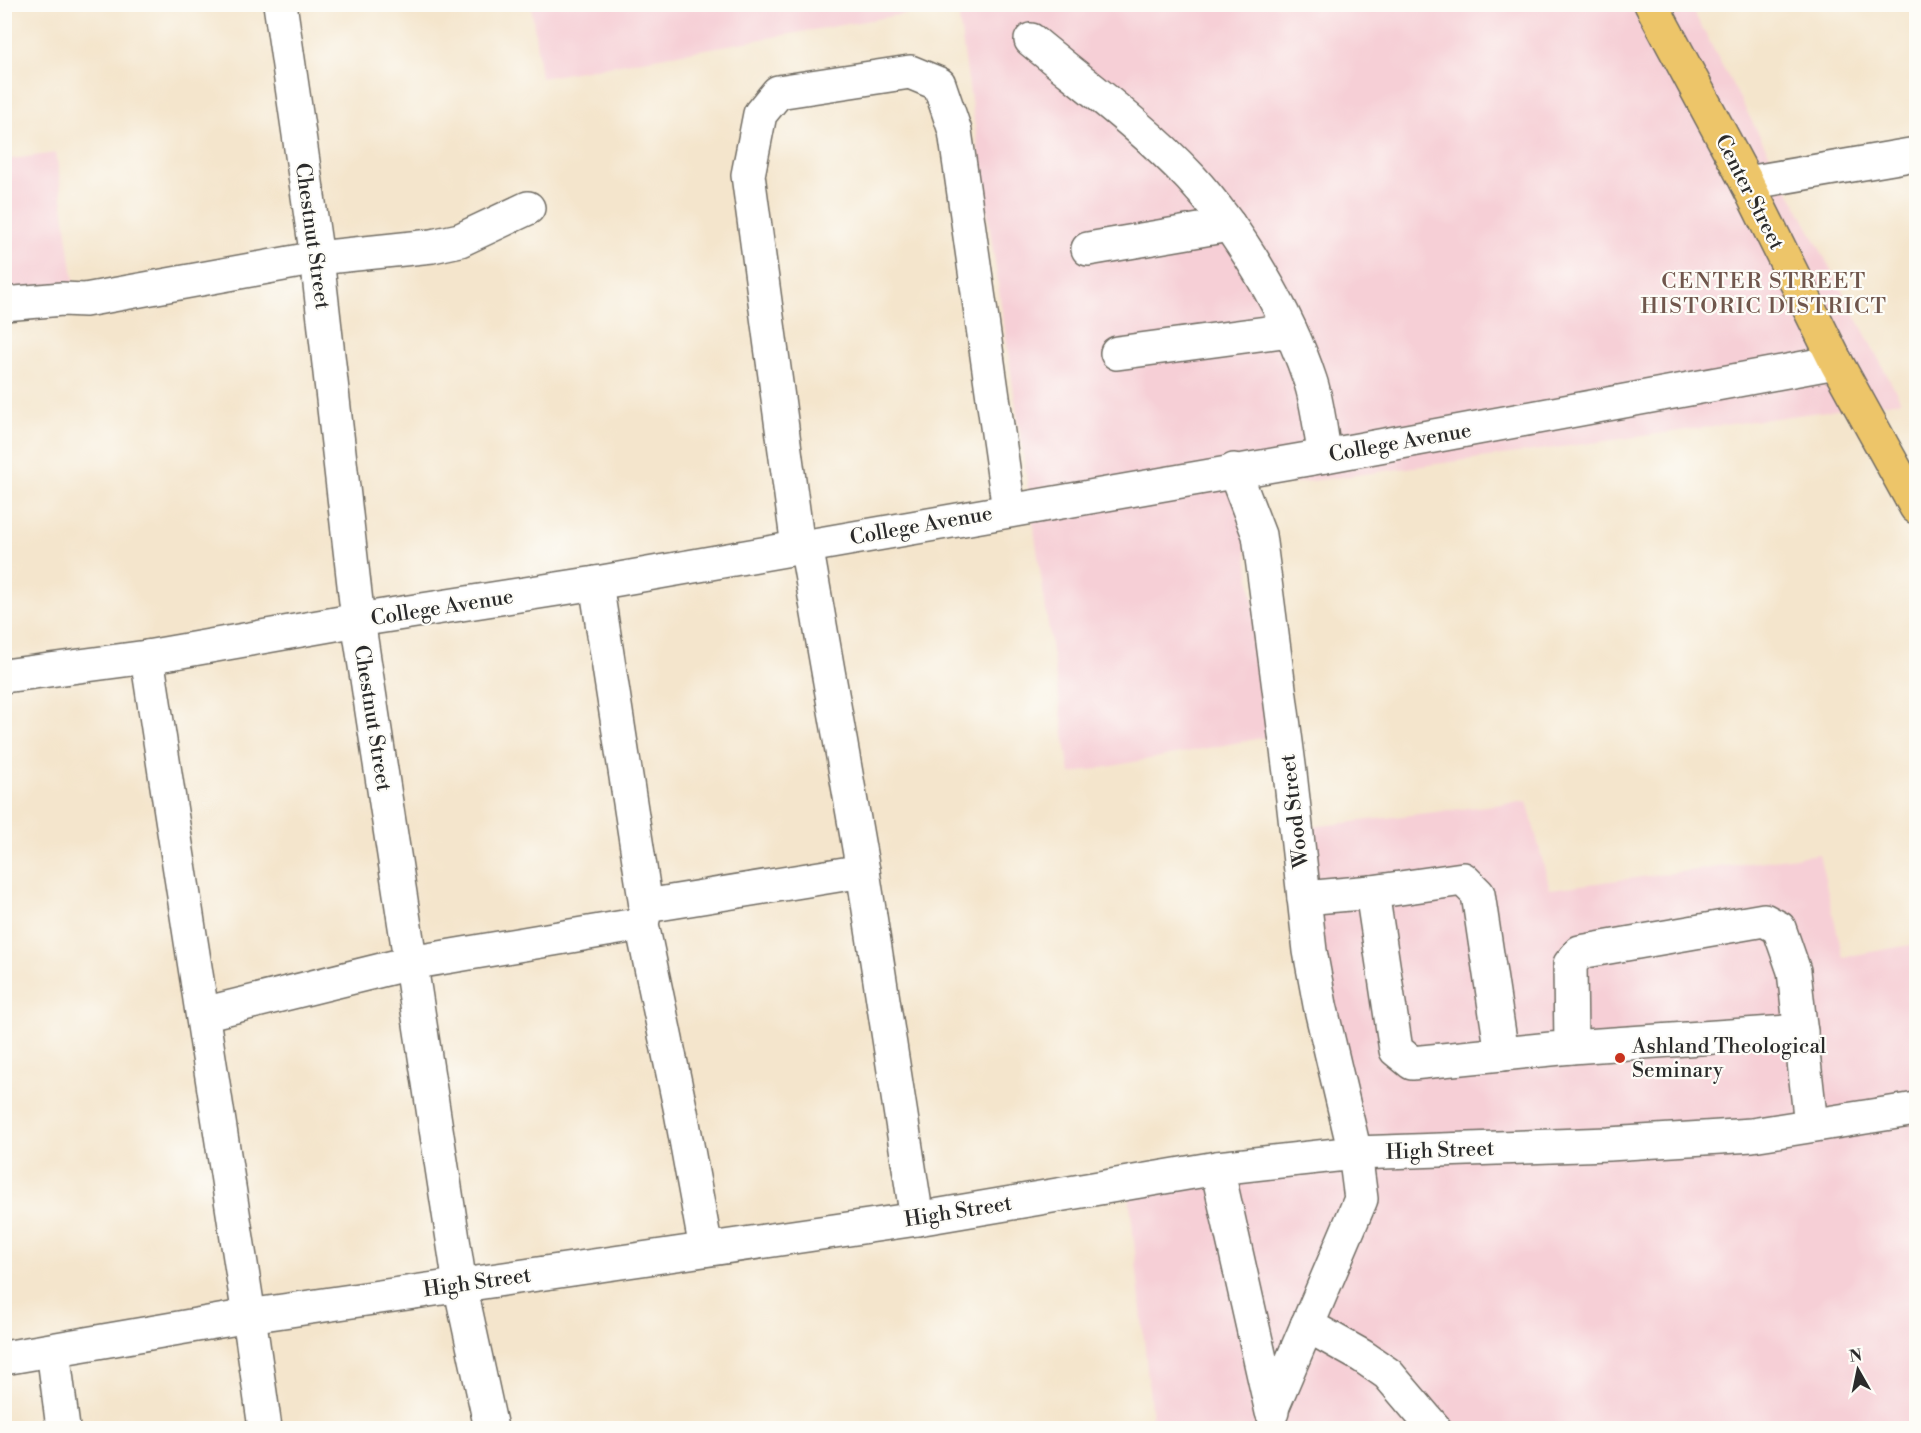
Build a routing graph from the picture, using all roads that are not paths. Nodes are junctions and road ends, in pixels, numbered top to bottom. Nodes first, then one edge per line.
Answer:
1 (280, 4) edge
2 (1651, 4) edge
3 (1030, 40) dead end
4 (1917, 154) edge
5 (1747, 183) junction
6 (528, 208) dead end
7 (1229, 225) junction
8 (1088, 249) dead end
9 (317, 258) junction
10 (4, 304) edge
11 (1290, 330) junction
12 (1118, 354) dead end
13 (1836, 362) junction
14 (1325, 456) junction
15 (1234, 470) junction
16 (1917, 507) edge
17 (1009, 510) junction
18 (802, 546) junction
19 (596, 583) junction
20 (358, 620) junction
21 (147, 657) junction
22 (4, 676) edge
23 (863, 871) junction
24 (1372, 892) junction
25 (1304, 898) junction
26 (644, 915) junction
27 (410, 963) junction
28 (202, 1014) junction
29 (1801, 1031) junction
30 (1571, 1047) junction
31 (1502, 1054) junction
32 (1917, 1109) edge
33 (1811, 1125) junction
34 (1355, 1153) junction
35 (1217, 1168) junction
36 (917, 1219) junction
37 (706, 1249) junction
38 (460, 1285) junction
39 (249, 1316) junction
40 (1307, 1324) junction
41 (52, 1350) junction
42 (4, 1358) edge
43 (1271, 1418) edge
44 (63, 1428) edge
45 (265, 1428) edge
46 (491, 1428) edge
47 (1434, 1428) edge

1 - 9 street, Chestnut Street
2 - 5 main road, Center Street
3 - 7 street
4 - 5 street
5 - 13 main road, Center Street
6 - 9 street
7 - 8 street
7 - 11 street
9 - 10 street
9 - 20 street, Chestnut Street
11 - 12 street
11 - 14 street
13 - 14 street, College Avenue
13 - 16 main road, Center Street
14 - 15 street, College Avenue
15 - 17 street, College Avenue
15 - 25 street, Wood Street
17 - 18 street, College Avenue
17 - 18 street
18 - 19 street, College Avenue
18 - 23 street
19 - 20 street, College Avenue
19 - 26 street
20 - 21 street, College Avenue
20 - 27 street, Chestnut Street
21 - 22 street, College Avenue
21 - 28 street
23 - 26 street
23 - 36 street
24 - 25 street
24 - 31 street
24 - 31 street
25 - 34 street, Wood Street
26 - 27 street
26 - 37 street
27 - 28 street
27 - 38 street, Chestnut Street
28 - 39 street
29 - 30 street
29 - 30 street
29 - 33 street
30 - 31 street
32 - 33 street, High Street
33 - 34 street, High Street
34 - 35 street, High Street
34 - 40 street, Wood Street
35 - 36 street, High Street
35 - 43 street
36 - 37 street, High Street
37 - 38 street, High Street
38 - 39 street, High Street
38 - 46 street, Chestnut Street
39 - 41 street, High Street
39 - 45 street
40 - 43 street, Wood Street
40 - 47 street
41 - 42 street, High Street
41 - 44 street

